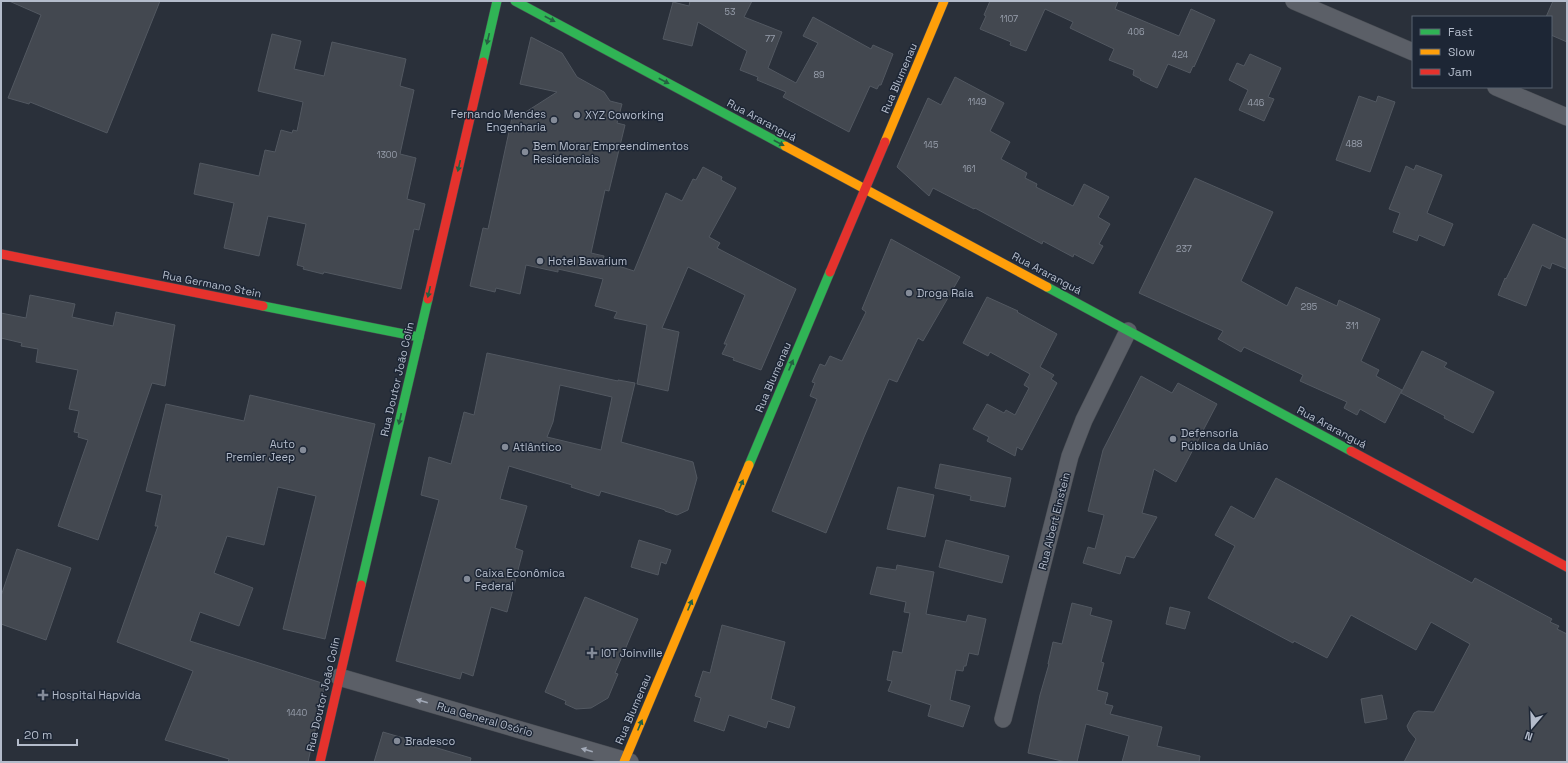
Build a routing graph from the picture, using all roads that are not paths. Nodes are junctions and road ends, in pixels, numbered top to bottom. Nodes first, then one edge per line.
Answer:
1 (497, 1) edge
2 (515, 1) edge
3 (944, 1) edge
4 (1294, 1) edge
5 (1412, 52) edge
6 (1498, 88) edge
7 (1567, 117) edge
8 (865, 189) junction
9 (1, 254) edge
10 (1128, 331) junction
11 (419, 337) junction
12 (1567, 567) edge
13 (340, 677) junction
14 (1003, 719) dead end
15 (320, 762) edge
16 (626, 762) edge

1 -> 11 street, Rua Doutor João Colin
2 -> 8 street, Rua Araranguá
3 - 8 street, Rua Blumenau
4 - 5 street
6 - 7 street
8 - 10 street, Rua Araranguá
16 -> 8 street, Rua Blumenau
9 - 11 street, Rua Germano Stein
10 - 12 street, Rua Araranguá
10 - 14 street, Rua Albert Einstein
11 -> 13 street, Rua Doutor João Colin
13 - 15 street, Rua Doutor João Colin
16 -> 13 street, Rua General Osório

